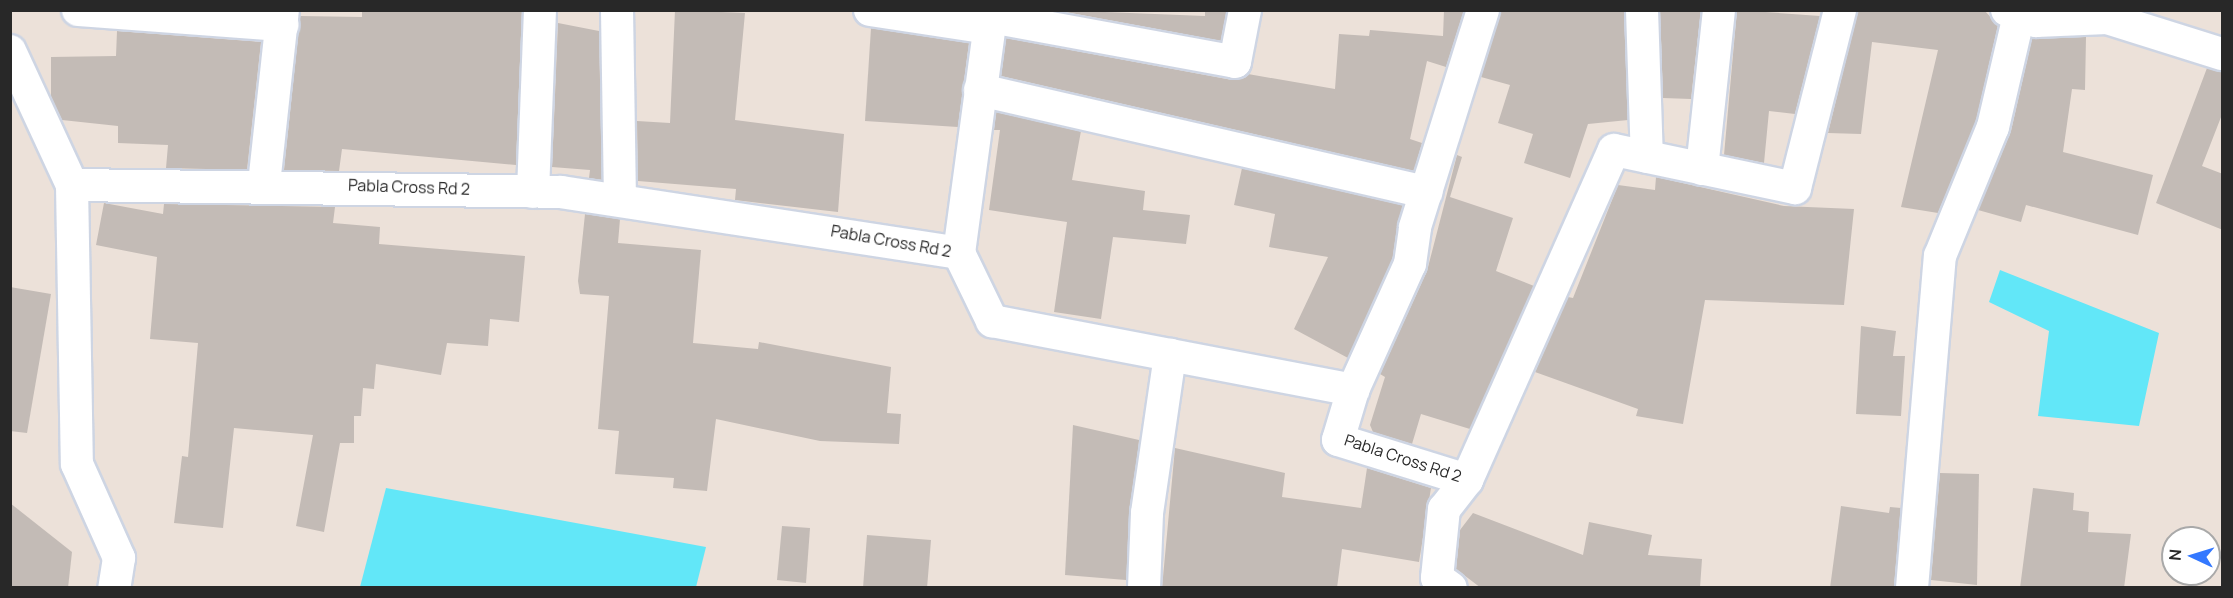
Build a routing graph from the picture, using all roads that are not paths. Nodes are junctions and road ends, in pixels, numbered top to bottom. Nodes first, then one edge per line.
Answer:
1 (78, 10) edge
2 (540, 10) edge
3 (617, 10) edge
4 (870, 10) edge
5 (1245, 10) edge
6 (1483, 10) edge
7 (1642, 10) edge
8 (1719, 10) edge
9 (1840, 10) edge
10 (2013, 13) edge
11 (2107, 14) edge
12 (282, 18) edge
13 (990, 18) edge
14 (10, 51) edge
15 (2223, 54) edge
16 (981, 90) junction
17 (1647, 157) junction
18 (1702, 169) junction
19 (264, 184) junction
20 (72, 185) junction
21 (533, 192) junction
22 (1426, 192) junction
23 (620, 200) junction
24 (959, 253) junction
25 (1170, 355) junction
26 (1353, 390) junction
27 (1467, 480) junction
28 (114, 588) edge
29 (1144, 588) edge
30 (1451, 588) edge
31 (1912, 588) edge

1 - 12 street
2 - 21 street
3 - 23 street
4 - 13 street
5 - 13 street
6 - 22 street
7 - 17 street
8 - 18 street
9 - 18 street
10 - 11 street
10 - 31 street
11 - 15 street
12 - 19 street
13 - 16 street
14 - 20 street
16 - 22 street
16 - 24 street
17 - 18 street
17 - 27 street
19 - 20 street, Pabla Cross Rd 2
19 - 21 street, Pabla Cross Rd 2
20 - 28 street
21 - 23 street, Pabla Cross Rd 2
22 - 26 street
23 - 24 street, Pabla Cross Rd 2
24 - 25 street, Pabla Cross Rd 2
25 - 26 street, Pabla Cross Rd 2
25 - 29 street
26 - 27 street, Pabla Cross Rd 2
27 - 30 street, Pabla Cross Rd 2

